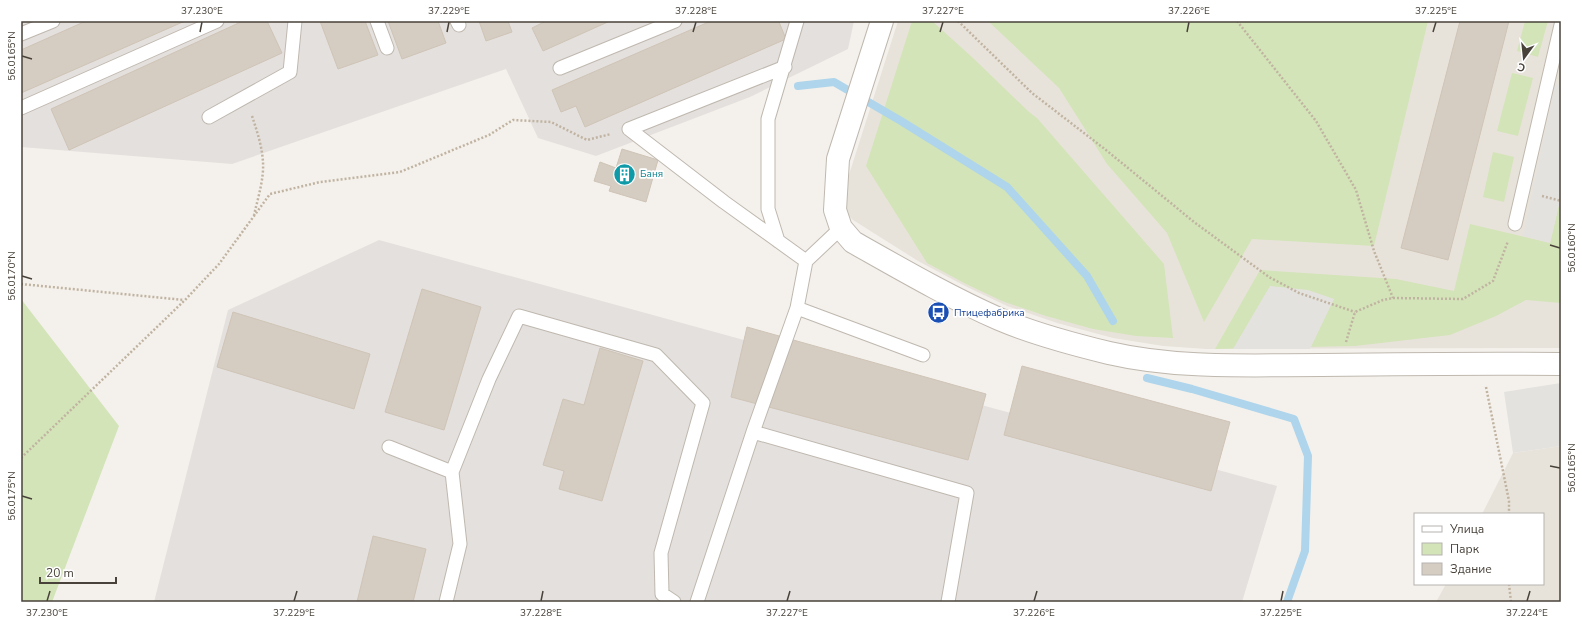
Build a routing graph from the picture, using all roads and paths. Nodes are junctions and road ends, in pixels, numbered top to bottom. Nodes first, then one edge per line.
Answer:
1 (53, 21) edge
2 (217, 21) edge
3 (295, 21) edge
4 (377, 21) edge
5 (675, 21) edge
6 (797, 21) edge
7 (882, 21) edge
8 (958, 21) edge
9 (1237, 21) edge
10 (1561, 25) edge
11 (21, 34) edge
12 (387, 48) dead end
13 (785, 67) junction
14 (560, 68) dead end
15 (246, 96) junction
16 (21, 108) edge
17 (209, 117) dead end
18 (629, 129) junction
19 (253, 217) junction
20 (1515, 224) joint
21 (841, 228) junction
22 (778, 241) junction
23 (806, 261) junction
24 (21, 284) edge
25 (1393, 298) junction
26 (185, 300) junction
27 (797, 308) junction
28 (1355, 312) junction
29 (922, 356) dead end
30 (1481, 363) junction
31 (1338, 364) junction
32 (1561, 364) edge
33 (753, 432) junction
34 (389, 447) dead end
35 (21, 458) edge
36 (452, 472) junction
37 (1509, 513) edge
38 (1509, 585) edge
39 (446, 602) edge
40 (674, 602) edge
41 (697, 602) edge
42 (948, 602) edge
43 (1511, 602) edge

1 - 11 lane
2 - 16 lane
3 - 15 lane
4 - 12 lane
5 - 14 lane
6 - 13 lane
7 - 21 street
8 - 28 path
9 - 25 path
10 - 20 lane
13 - 18 lane
13 - 22 lane
15 - 17 lane
15 - 19 path
18 - 19 path
18 - 22 lane
19 - 26 path
20 - 25 path
21 - 23 lane
21 - 31 street
22 - 23 lane
23 - 27 lane
24 - 26 path
25 - 28 path
26 - 35 path
27 - 29 lane
27 - 33 lane
28 - 31 path
30 - 31 street
30 - 32 street
30 - 37 path
33 - 41 lane
33 - 42 lane
34 - 36 lane
36 - 39 lane
36 - 40 lane
38 - 43 path

